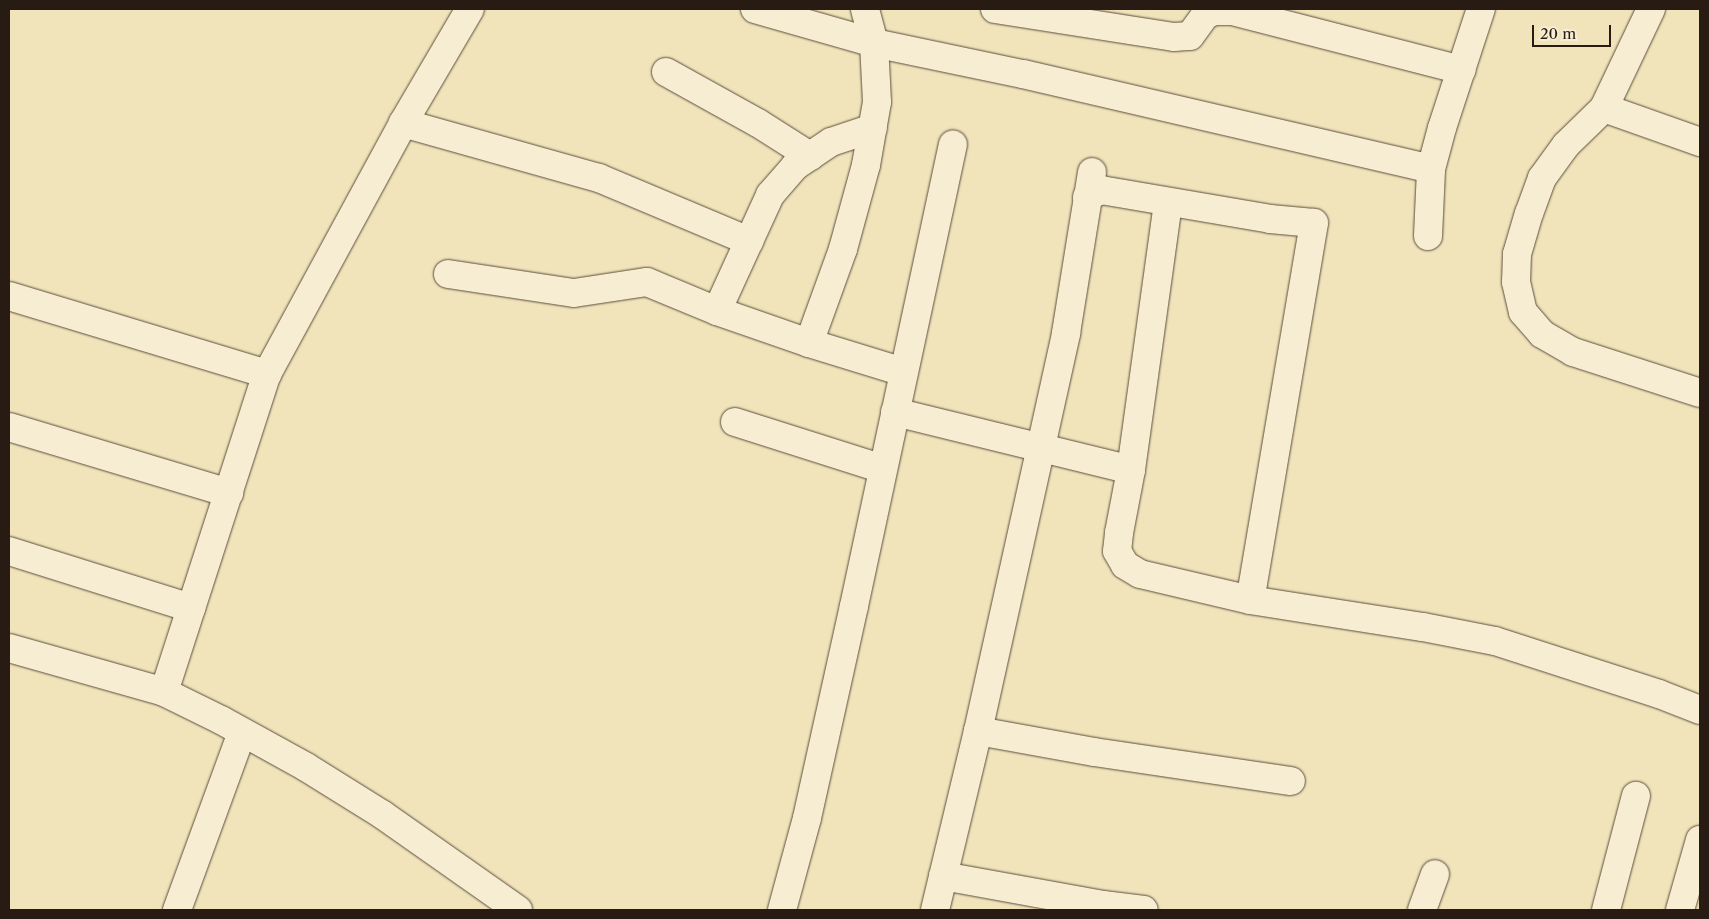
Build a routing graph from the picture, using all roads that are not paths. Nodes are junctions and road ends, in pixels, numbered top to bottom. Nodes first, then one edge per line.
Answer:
1 (469, 9) edge
2 (755, 9) edge
3 (865, 9) edge
4 (995, 9) edge
5 (1481, 9) edge
6 (1651, 9) edge
7 (874, 43) junction
8 (1462, 70) junction
9 (666, 72) dead end
10 (1604, 108) junction
11 (403, 123) junction
12 (873, 128) junction
13 (1700, 142) edge
14 (953, 144) dead end
15 (810, 156) junction
16 (1431, 169) junction
17 (1168, 203) junction
18 (1428, 236) dead end
19 (749, 240) junction
20 (448, 274) dead end
21 (9, 296) edge
22 (717, 311) junction
23 (809, 343) junction
24 (903, 372) junction
25 (267, 374) junction
26 (1700, 393) edge
27 (894, 412) junction
28 (735, 422) dead end
29 (9, 427) edge
30 (1040, 449) junction
31 (883, 469) junction
32 (1131, 470) junction
33 (229, 493) junction
34 (9, 551) edge
35 (1250, 600) junction
36 (191, 608) junction
37 (9, 648) edge
38 (164, 692) junction
39 (1700, 710) edge
40 (978, 731) junction
41 (242, 732) junction
42 (1291, 781) dead end
43 (1636, 796) dead end
44 (1700, 840) edge
45 (1435, 874) dead end
46 (943, 876) junction
47 (177, 910) edge
48 (518, 910) edge
49 (782, 910) edge
50 (935, 910) edge
51 (1144, 910) edge
52 (1422, 910) edge
53 (1606, 910) edge
54 (1680, 910) edge

1 - 11 street
2 - 7 street
3 - 7 street
4 - 8 street
5 - 8 street
6 - 10 street
7 - 12 street
7 - 16 street
8 - 16 street
9 - 15 street
10 - 13 street
10 - 26 street
11 - 19 street
11 - 25 street
12 - 15 street
12 - 23 street
14 - 24 street
15 - 19 street
16 - 18 street
17 - 30 street
17 - 32 street
17 - 35 street
19 - 22 street
20 - 22 street
21 - 25 street
22 - 23 street
23 - 24 street
24 - 27 street
25 - 33 street
27 - 30 street
27 - 31 street
28 - 31 street
29 - 33 street
30 - 32 street
30 - 40 street
31 - 49 street
32 - 35 street
33 - 36 street
34 - 36 street
35 - 39 street
36 - 38 street
37 - 38 street
38 - 41 street
40 - 42 street
40 - 46 street
41 - 47 street
41 - 48 street
43 - 53 street
44 - 54 street
45 - 52 street
46 - 50 street
46 - 51 street

